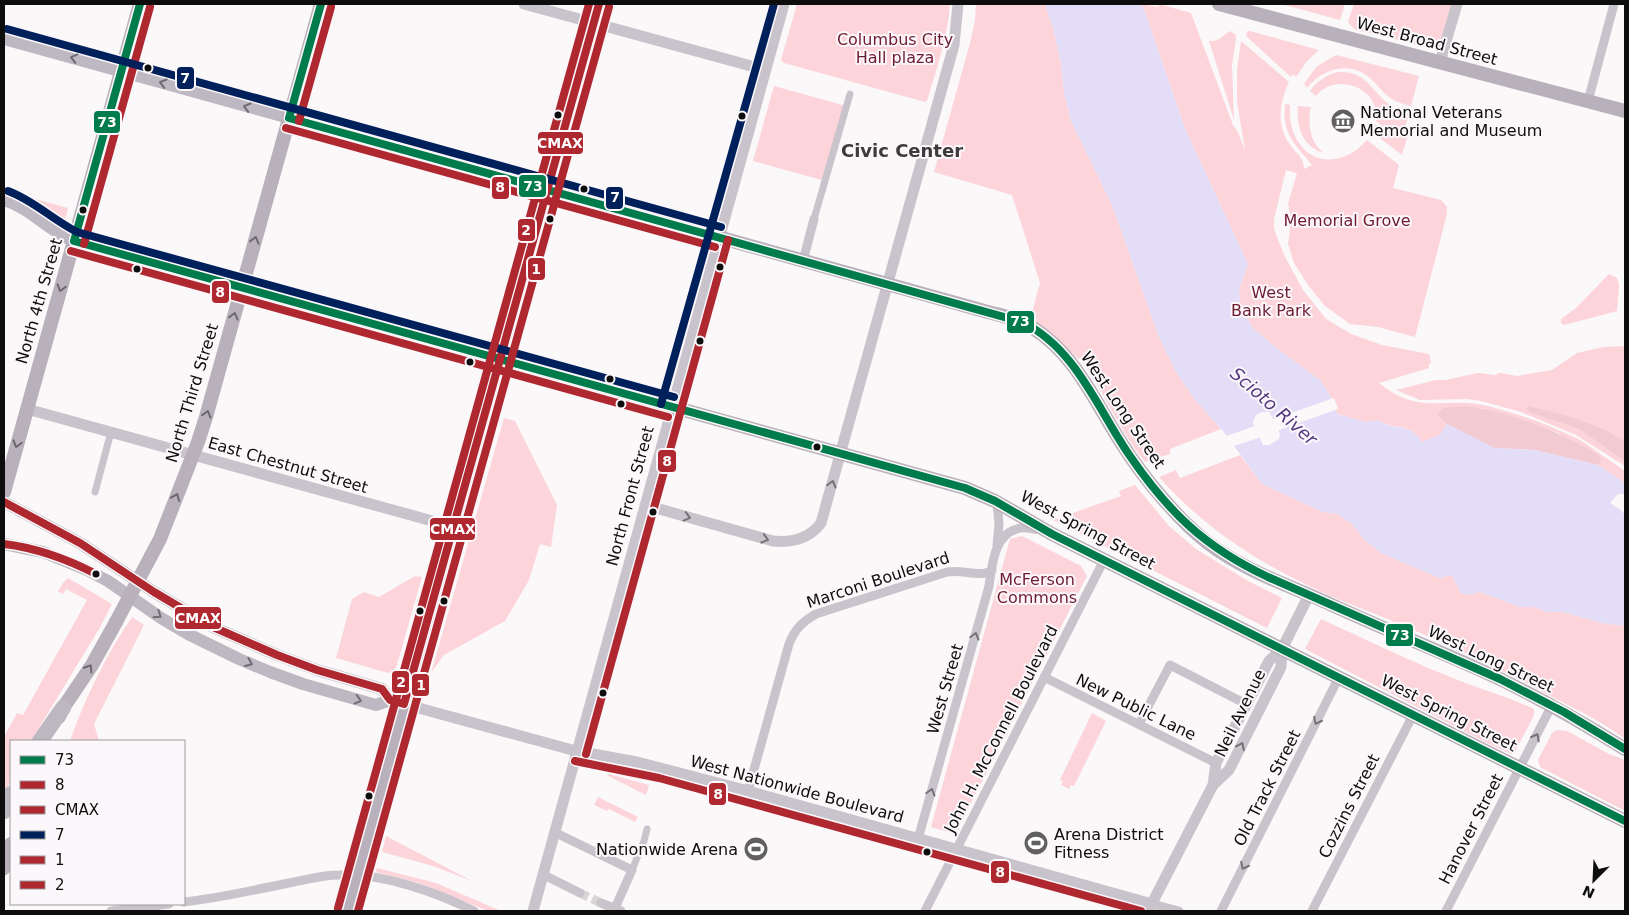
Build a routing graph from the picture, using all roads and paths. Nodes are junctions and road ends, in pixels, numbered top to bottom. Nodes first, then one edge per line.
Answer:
1 (140, 4) edge
2 (321, 4) edge
3 (524, 4) edge
4 (599, 4) edge
5 (784, 4) edge
6 (958, 4) edge
7 (1219, 4) edge
8 (1457, 4) edge
9 (1614, 4) edge
10 (1235, 6) edge
11 (594, 23) junction
12 (4, 39) edge
13 (1440, 62) junction
14 (766, 70) junction
15 (121, 71) junction
16 (850, 94) dead end
17 (1588, 101) junction
18 (1625, 111) edge
19 (289, 118) junction
20 (547, 190) junction
21 (4, 200) edge
22 (814, 219) joint
23 (718, 238) junction
24 (74, 241) junction
25 (803, 261) junction
26 (887, 285) junction
27 (242, 287) junction
28 (500, 359) junction
29 (671, 407) junction
30 (27, 409) junction
31 (111, 432) junction
32 (840, 453) junction
33 (193, 455) junction
34 (4, 492) edge
35 (94, 492) dead end
36 (4, 502) edge
37 (997, 502) junction
38 (644, 505) junction
39 (454, 527) junction
40 (1047, 531) junction
41 (4, 544) edge
42 (997, 546) junction
43 (107, 560) junction
44 (1104, 560) junction
45 (88, 570) junction
46 (992, 570) junction
47 (1310, 595) junction
48 (1282, 649) junction
49 (1044, 677) junction
50 (1339, 678) junction
51 (390, 700) junction
52 (404, 704) junction
53 (1246, 704) junction
54 (1551, 707) junction
55 (63, 708) junction
56 (1413, 715) junction
57 (1139, 724) junction
58 (41, 740) edge
59 (49, 740) edge
60 (1625, 749) edge
61 (576, 751) junction
62 (1216, 763) junction
63 (1520, 768) junction
64 (1214, 785) junction
65 (748, 792) junction
66 (10, 796) edge
67 (4, 811) edge
68 (1625, 821) edge
69 (647, 829) dead end
70 (554, 832) junction
71 (918, 839) junction
72 (10, 847) edge
73 (956, 850) junction
74 (4, 868) edge
75 (632, 870) junction
76 (542, 874) junction
77 (580, 893) tunnel mouth
78 (185, 902) edge
79 (601, 903) tunnel mouth
80 (161, 905) edge
81 (1150, 907) edge
82 (533, 910) edge
83 (617, 910) edge
84 (111, 911) edge
85 (348, 911) edge
86 (474, 911) edge
87 (925, 911) edge
88 (1179, 911) edge
89 (1222, 911) edge
90 (1312, 911) edge
91 (1446, 911) edge

1 - 15 main road, North 4th Street
2 - 19 main road, North Third Street
3 - 11 street
4 - 11 main road
5 - 14 street, North Front Street
6 - 26 street
7 - 10 main road, West Broad Street
8 - 13 street
9 - 17 street
10 - 13 main road, West Broad Street
11 - 14 street
11 - 20 main road
15 -> 12 main road
13 - 17 main road, West Broad Street
14 - 23 street, North Front Street
19 -> 15 main road
15 - 24 main road, North 4th Street
16 - 22 street
17 - 18 main road, West Broad Street
19 - 20 main road, West Long Street
27 -> 19 main road, North Third Street
20 - 23 main road, West Long Street
20 - 28 main road
21 - 24 main road
22 - 25 street
23 - 25 main road, West Long Street
23 - 29 street, North Front Street
24 - 27 main road, West Spring Street
24 -> 30 main road, North 4th Street
25 - 26 main road, West Long Street
26 - 32 street
26 - 47 main road, West Long Street
27 - 28 main road, West Spring Street
33 -> 27 main road, North Third Street
28 - 29 main road, West Spring Street
28 - 39 main road
29 - 32 main road, West Spring Street
29 - 38 street, North Front Street
30 - 31 street, East Chestnut Street
30 -> 34 main road, North 4th Street
31 - 33 street, East Chestnut Street
31 - 35 street
32 - 37 main road, West Spring Street
38 -> 32 street
33 - 39 street, East Chestnut Street
55 -> 33 main road, North Third Street, bridge
36 - 43 main road
37 - 40 main road, West Spring Street
37 - 42 street, West Street
38 - 61 street, North Front Street
39 - 52 main road
40 - 42 street
40 - 44 main road, West Spring Street
41 - 45 main road
42 - 46 street, West Street
43 - 45 main road
43 - 51 main road
44 - 48 main road, West Spring Street
44 - 49 street, John H. McConnell Boulevard
45 -> 51 main road
46 - 65 street, Marconi Boulevard
71 -> 46 street, West Street
47 - 48 street, Neil Avenue
47 - 54 main road, West Long Street
48 - 50 main road, West Spring Street
48 - 53 street, Neil Avenue
64 -> 48 street, Neil Avenue
49 - 57 street, New Public Lane
49 - 73 street, John H. McConnell Boulevard
50 - 56 main road, West Spring Street
50 -> 89 street, Old Track Street
51 - 52 main road
52 - 61 street, West Nationwide Boulevard
52 - 85 main road, bridge
53 - 57 street
53 - 62 street, Neil Avenue
54 - 60 main road, West Long Street
63 -> 54 street, Hanover Street
55 - 58 highway
55 - 59 main road, North Third Street
56 - 63 main road, West Spring Street
56 - 90 street, Cozzins Street
57 - 62 street, New Public Lane
61 - 65 street, West Nationwide Boulevard
61 - 70 street, North Front Street
62 - 64 street
63 - 68 main road, West Spring Street
63 - 91 street, Hanover Street
64 - 81 street, Neil Avenue
65 - 71 street, West Nationwide Boulevard
66 - 67 highway
69 - 75 street
70 - 75 street
70 - 76 street, North Front Street
71 - 73 street, West Nationwide Boulevard
72 - 74 main road
73 - 81 street, West Nationwide Boulevard
73 - 87 street, John H. McConnell Boulevard
75 - 83 street
76 - 77 street
76 - 82 street, North Front Street
78 - 86 street
79 - 83 street
80 - 84 street
81 - 88 street, West Nationwide Boulevard

